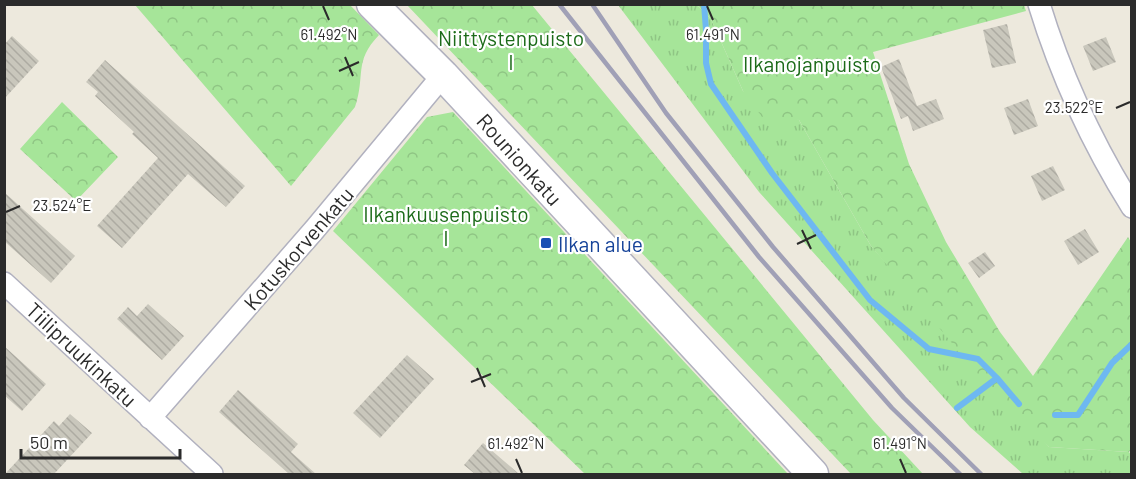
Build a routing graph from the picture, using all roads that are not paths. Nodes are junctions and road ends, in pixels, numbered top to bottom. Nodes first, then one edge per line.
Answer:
1 (372, 4) edge
2 (1038, 4) edge
3 (443, 75) junction
4 (1131, 207) edge
5 (4, 283) edge
6 (150, 418) junction
7 (212, 474) edge
8 (813, 474) edge

1 - 3 main road, Rounionkatu
2 - 4 street
3 - 6 street, Kotuskorvenkatu
3 - 8 main road, Rounionkatu
5 - 6 street, Tiilipruukinkatu
6 - 7 street, Tiilipruukinkatu

